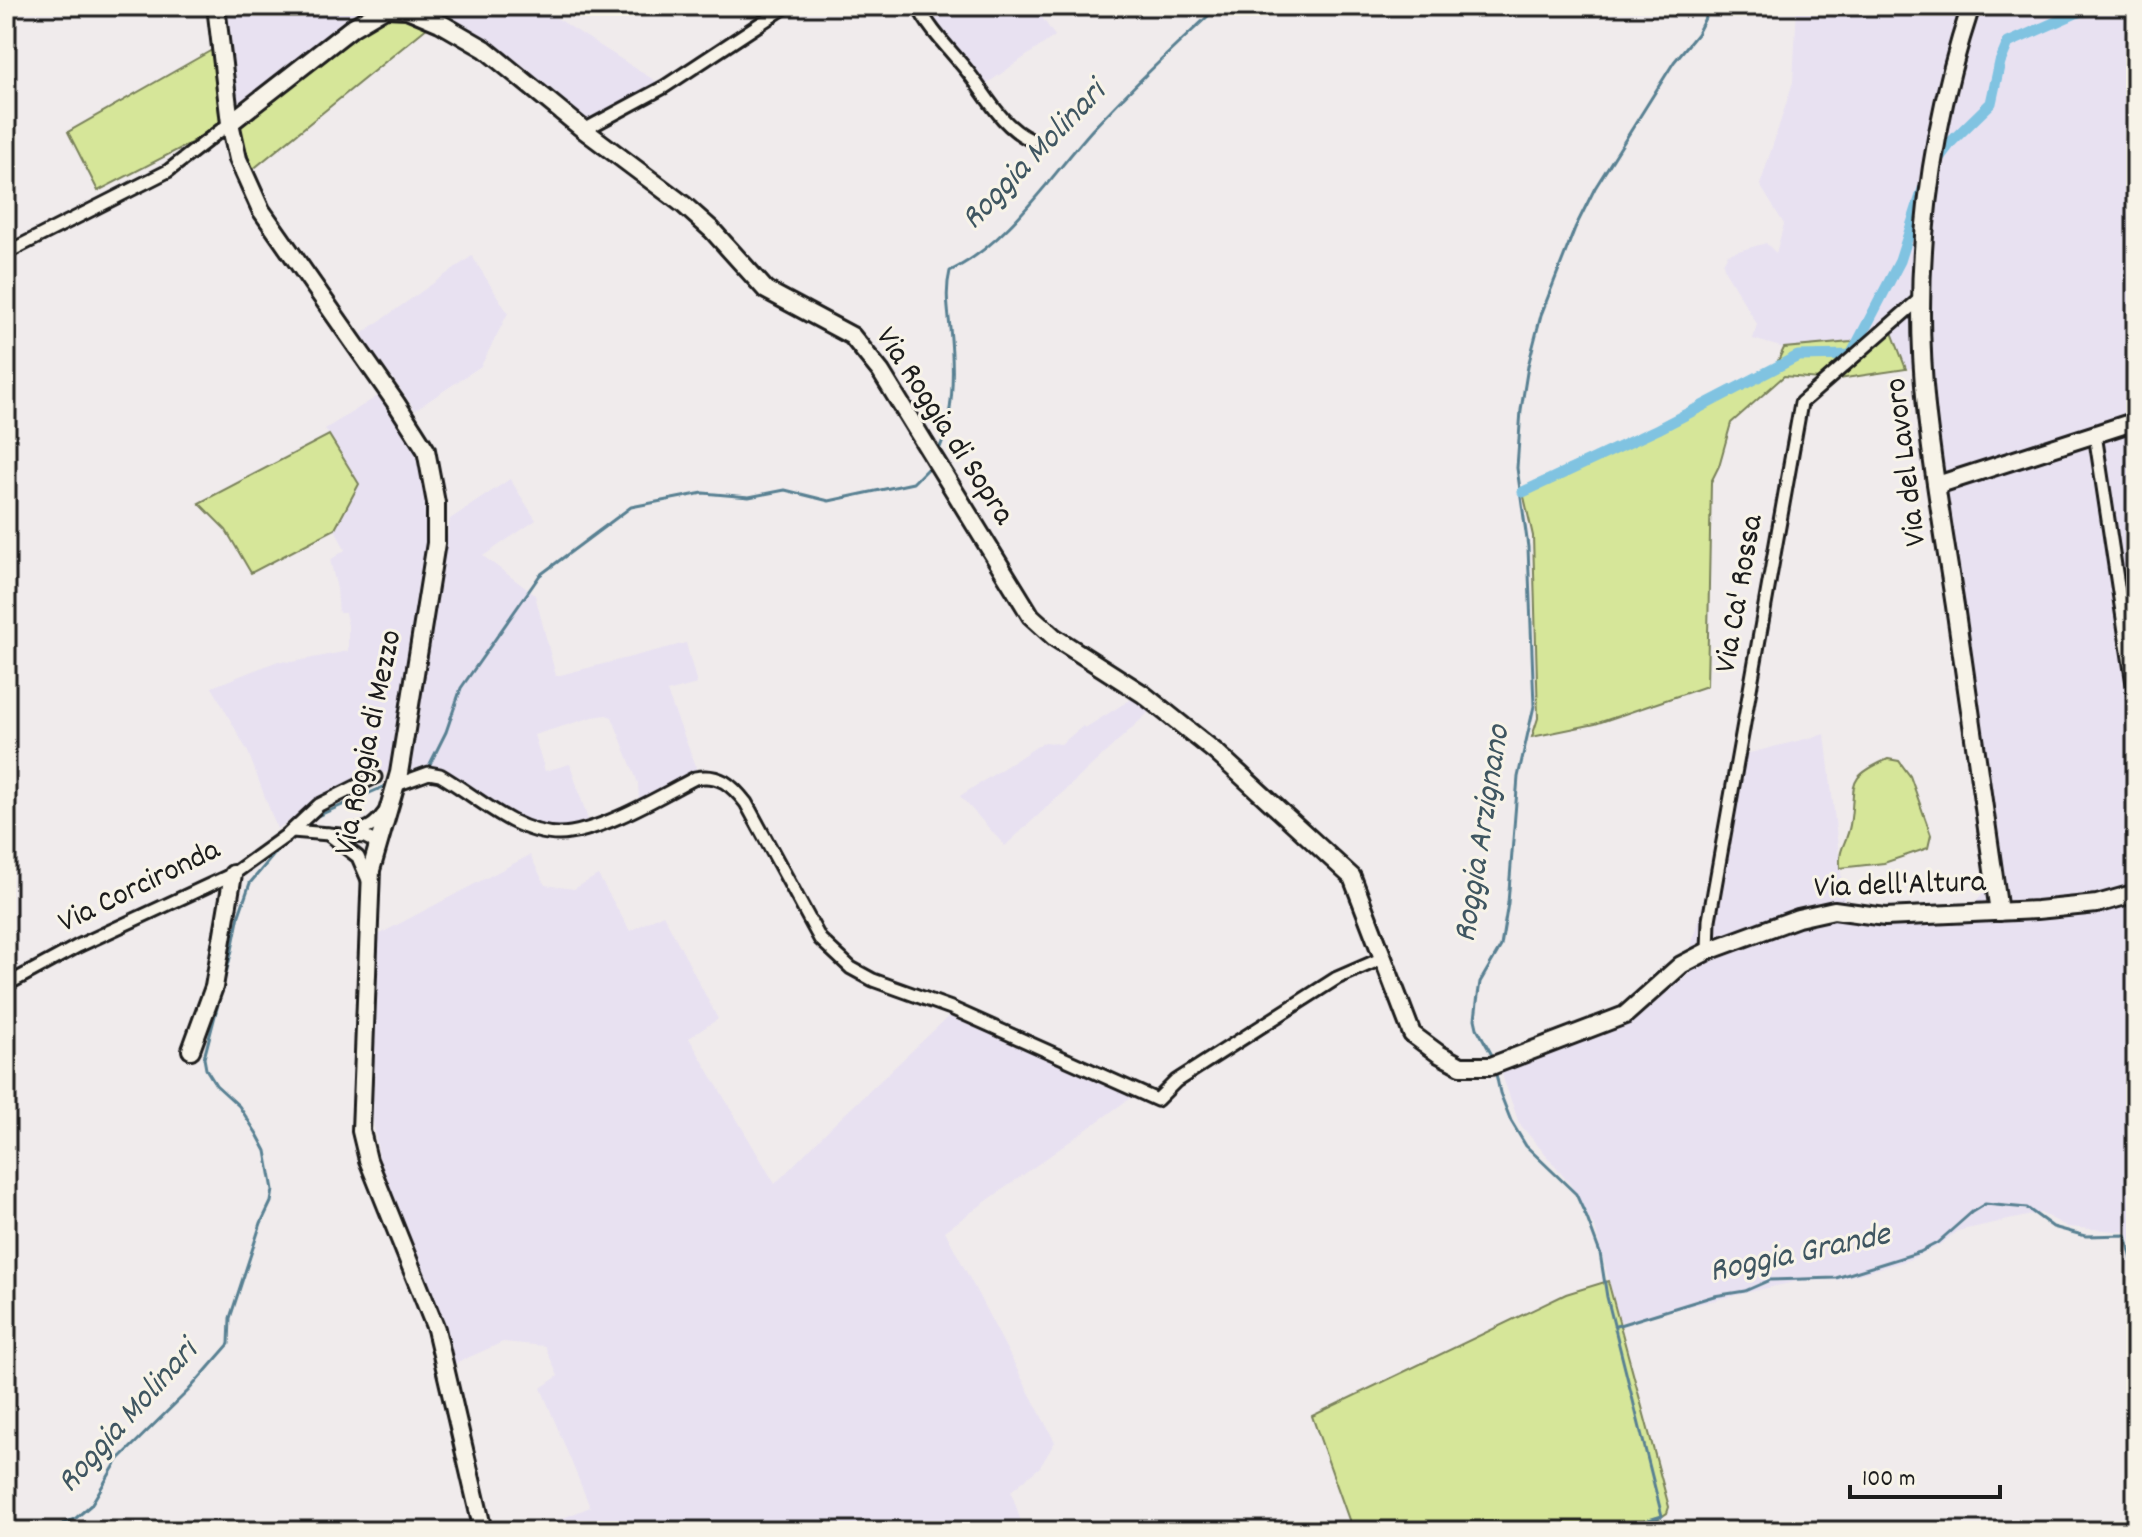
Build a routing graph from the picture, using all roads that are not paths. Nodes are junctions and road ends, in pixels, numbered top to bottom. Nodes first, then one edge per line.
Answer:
1 (216, 6) edge
2 (787, 6) edge
3 (918, 6) edge
4 (1971, 6) edge
5 (230, 123) junction
6 (584, 130) junction
7 (1031, 140) dead end
8 (6, 253) edge
9 (1921, 298) junction
10 (2136, 421) edge
11 (2095, 434) junction
12 (1937, 485) junction
13 (2136, 704) edge
14 (375, 777) dead end
15 (396, 785) junction
16 (292, 831) junction
17 (328, 834) junction
18 (378, 848) junction
19 (233, 874) junction
20 (370, 890) junction
21 (2136, 893) edge
22 (1999, 912) junction
23 (1708, 951) junction
24 (1383, 958) junction
25 (6, 985) edge
26 (191, 1050) dead end
27 (1461, 1066) joint
28 (483, 1531) edge

1 - 5 street, Via Roggia di Mezzo
2 - 6 street
3 - 7 street
4 - 9 street, Via del Lavoro
5 - 6 street, Via Roggia di Sopra
5 - 8 street
5 - 15 street, Via Roggia di Mezzo
6 - 24 street, Via Roggia di Sopra
9 - 12 street, Via del Lavoro
9 - 23 street, Via Ca' Rossa
10 - 11 street
11 - 12 street
11 - 13 street
12 - 22 street, Via del Lavoro
14 - 16 street, Via Corcironda
15 - 17 street
15 - 18 street, Via Roggia di Mezzo
15 - 24 street
16 - 17 street
16 - 19 street, Via Corcironda
17 - 18 street
17 - 20 street
18 - 20 street, Via Roggia di Mezzo
19 - 25 street, Via Corcironda
19 - 26 street
20 - 28 street, Via Roggia di Mezzo
21 - 22 street, Via dell'Altura
22 - 23 street, Via dell'Altura
23 - 27 street, Via dell'Altura
24 - 27 street, Via Roggia di Sopra

